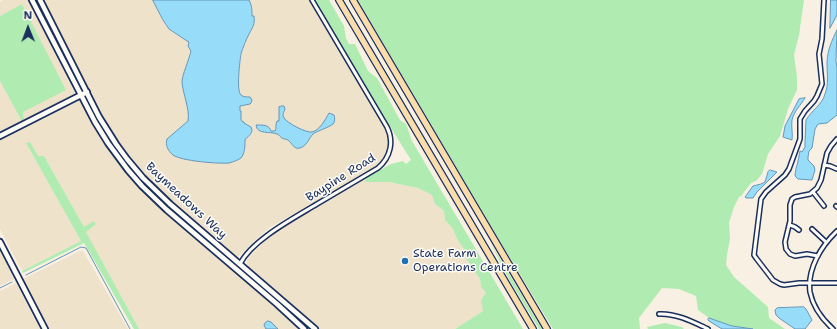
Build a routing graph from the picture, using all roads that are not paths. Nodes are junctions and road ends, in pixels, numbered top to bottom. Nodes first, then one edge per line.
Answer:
1 (32, 0) edge
2 (40, 0) edge
3 (312, 0) edge
4 (339, 0) edge
5 (353, 0) edge
6 (824, 0) edge
7 (87, 92) junction
8 (80, 95) junction
9 (0, 136) edge
10 (837, 139) edge
11 (127, 159) junction
12 (122, 163) junction
13 (824, 165) junction
14 (837, 169) edge
15 (813, 192) junction
16 (824, 206) dead end
17 (790, 225) junction
18 (812, 229) dead end
19 (799, 230) dead end
20 (837, 231) edge
21 (0, 242) edge
22 (826, 242) junction
23 (818, 256) junction
24 (240, 264) junction
25 (810, 283) junction
26 (837, 283) edge
27 (659, 314) dead end
28 (45, 329) edge
29 (304, 329) edge
30 (315, 329) edge
31 (532, 329) edge
32 (547, 329) edge
33 (708, 329) edge
34 (833, 329) edge

1 - 8 street, Baymeadows Way
2 - 7 street, Baymeadows Way
3 - 24 street, Baypine Road
4 - 31 highway
5 - 32 highway
6 - 25 street
7 - 8 street
7 - 11 street, Baymeadows Way
8 - 9 street
8 - 12 street, Baymeadows Way
10 - 13 street
11 - 12 street
11 - 24 street, Baymeadows Way
12 - 29 street, Baymeadows Way
13 - 14 street
13 - 15 street
15 - 16 street
15 - 17 street
17 - 19 street
17 - 23 street
18 - 22 street
20 - 22 street
21 - 28 street
22 - 23 street
23 - 25 street
24 - 30 street, Baymeadows Way
25 - 26 street
25 - 34 street
27 - 33 street

